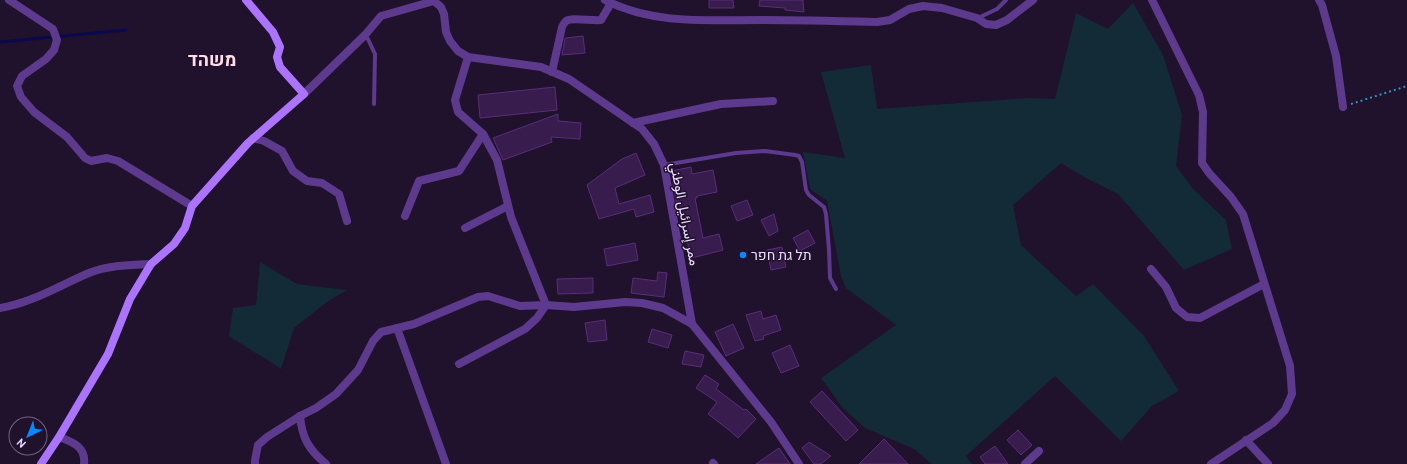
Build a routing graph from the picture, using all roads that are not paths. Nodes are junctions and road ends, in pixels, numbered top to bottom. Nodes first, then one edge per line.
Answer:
1 (9, 0) edge
2 (246, 0) edge
3 (1006, 0) edge
4 (1033, 0) edge
5 (1152, 0) edge
6 (1319, 0) edge
7 (434, 1) edge
8 (608, 2) edge
9 (978, 18) junction
10 (365, 35) junction
11 (468, 57) junction
12 (552, 72) junction
13 (304, 94) junction
14 (773, 101) dead end
15 (374, 104) dead end
16 (1343, 107) road end
17 (633, 123) junction
18 (483, 134) junction
19 (253, 138) junction
20 (664, 165) junction
21 (192, 206) junction
22 (508, 206) junction
23 (405, 216) dead end
24 (347, 221) dead end
25 (465, 228) dead end
26 (151, 264) junction
27 (1151, 269) dead end
28 (1264, 284) junction
29 (836, 289) dead end
30 (546, 305) junction
31 (0, 308) edge
32 (692, 324) junction
33 (397, 328) junction
34 (459, 364) dead end
35 (300, 416) junction
36 (59, 437) junction
37 (1246, 440) junction
38 (1039, 451) dead end
39 (41, 464) edge
40 (84, 464) edge
41 (255, 464) edge
42 (326, 464) edge
43 (446, 464) edge
44 (799, 464) edge
45 (1025, 464) edge
46 (1211, 464) edge
47 (1268, 464) edge

1 - 21 street
2 - 13 street
3 - 9 lane
4 - 9 street
5 - 28 street
6 - 16 street
7 - 10 street
7 - 11 street
8 - 9 street
8 - 12 street
10 - 13 street
10 - 15 lane
11 - 12 street, ممر إسرائيل الوطني
11 - 18 street
12 - 17 street, ممر إسرائيل الوطني
13 - 19 street
14 - 17 street
17 - 20 street, ممر إسرائيل الوطني
18 - 22 street
18 - 23 street
19 - 21 street
19 - 24 street
20 - 29 lane
20 - 32 street, ممر إسرائيل الوطني
21 - 26 street
22 - 25 street
22 - 30 street
26 - 31 street
26 - 36 street
27 - 28 street
28 - 37 street
30 - 32 street
30 - 33 street
30 - 34 street
32 - 44 street, ممر إسرائيل الوطني
33 - 35 street
33 - 43 street
35 - 41 street
35 - 42 street
36 - 39 street
36 - 40 street
37 - 46 street
37 - 47 street
38 - 45 street

